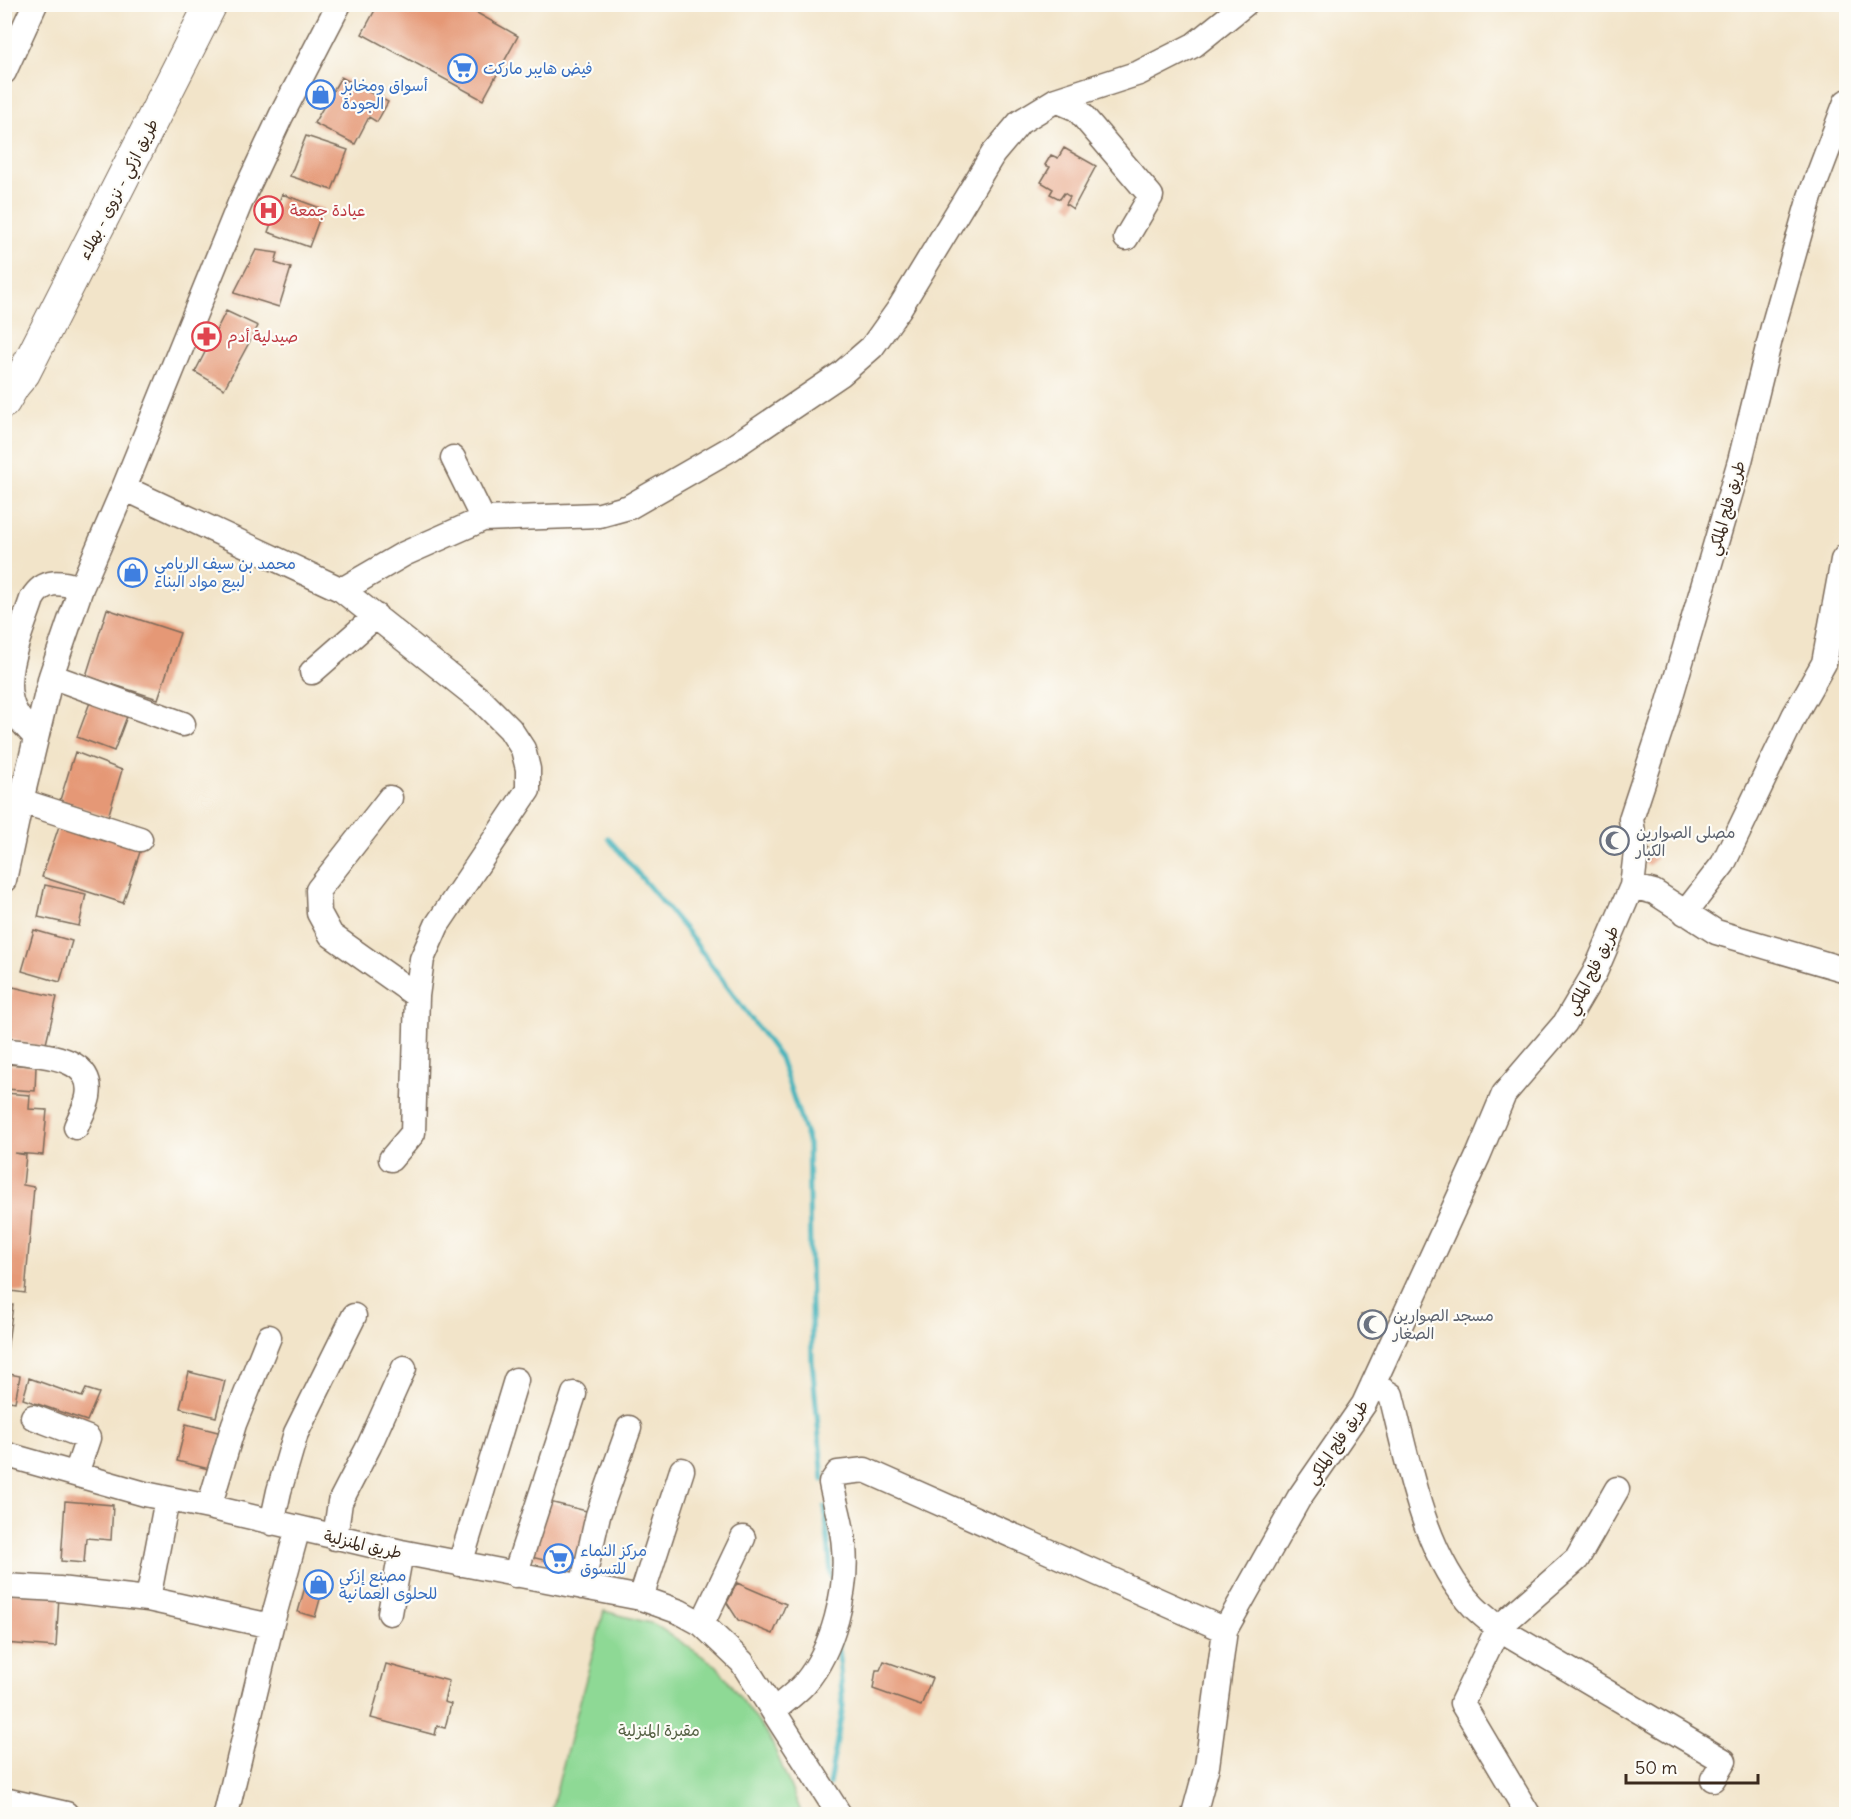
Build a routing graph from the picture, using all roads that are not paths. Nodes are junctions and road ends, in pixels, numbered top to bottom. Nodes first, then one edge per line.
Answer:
1 (35, 4) edge
2 (211, 4) edge
3 (339, 4) edge
4 (1245, 4) edge
5 (4, 72) edge
6 (1056, 100) junction
7 (1846, 102) edge
8 (1126, 238) dead end
9 (24, 373) junction
10 (4, 402) edge
11 (4, 425) edge
12 (453, 458) dead end
13 (124, 488) junction
14 (483, 519) junction
15 (1846, 556) edge
16 (81, 588) junction
17 (342, 590) junction
18 (376, 616) junction
19 (312, 672) dead end
20 (51, 676) junction
21 (183, 724) dead end
22 (36, 736) junction
23 (390, 798) dead end
24 (21, 801) junction
25 (9, 833) edge
26 (140, 839) dead end
27 (4, 880) edge
28 (1632, 886) junction
29 (1685, 913) junction
30 (1846, 970) edge
31 (417, 996) junction
32 (4, 1050) edge
33 (76, 1127) dead end
34 (390, 1159) dead end
35 (354, 1316) dead end
36 (269, 1337) dead end
37 (404, 1368) dead end
38 (516, 1380) dead end
39 (1373, 1384) junction
40 (574, 1394) dead end
41 (33, 1417) dead end
42 (629, 1428) dead end
43 (4, 1454) edge
44 (682, 1470) dead end
45 (76, 1474) junction
46 (1617, 1489) dead end
47 (167, 1499) junction
48 (209, 1507) junction
49 (272, 1523) junction
50 (298, 1528) junction
51 (335, 1538) junction
52 (743, 1538) dead end
53 (401, 1552) junction
54 (460, 1564) junction
55 (515, 1575) junction
56 (4, 1586) edge
57 (582, 1587) junction
58 (641, 1598) junction
59 (148, 1599) junction
60 (390, 1613) dead end
61 (702, 1624) junction
62 (271, 1626) junction
63 (1498, 1628) junction
64 (1225, 1630) junction
65 (773, 1711) junction
66 (1713, 1779) dead end
67 (4, 1800) edge
68 (66, 1815) edge
69 (226, 1815) edge
70 (839, 1815) edge
71 (1194, 1815) edge
72 (1528, 1815) edge

1 - 5 street
2 - 9 main road, طريق ازكي - نزوى - بهلاء
3 - 13 street
4 - 6 street
6 - 8 street
6 - 14 street
7 - 28 street, طريق فلج الملكي
9 - 10 main road, طريق ازكي - نزوى - بهلاء
9 - 11 main road, طريق ازكي - نزوى - بهلاء
12 - 14 street
13 - 16 street
13 - 17 street
14 - 17 street
15 - 29 street
16 - 20 street
16 - 22 street
17 - 18 street
18 - 19 street
18 - 31 street
20 - 21 street
20 - 22 street
22 - 24 street
23 - 31 street
24 - 25 street
24 - 26 street
25 - 27 street
28 - 29 street
28 - 39 street, طريق فلج الملكي
29 - 30 street
31 - 34 street
32 - 33 street
35 - 49 street
36 - 48 street
37 - 51 street
38 - 54 street
39 - 63 street
39 - 64 street, طريق فلج الملكي
40 - 55 street
41 - 45 street
42 - 57 street
43 - 45 street, طريق المنزلية
44 - 58 street
45 - 47 street, طريق المنزلية
46 - 63 street
47 - 48 street, طريق المنزلية
47 - 59 street
48 - 49 street, طريق المنزلية
49 - 50 street, طريق المنزلية
50 - 51 street, طريق المنزلية
50 - 62 street
51 - 53 street, طريق المنزلية
52 - 61 street
53 - 54 street, طريق المنزلية
53 - 60 street
54 - 55 street, طريق المنزلية
55 - 57 street, طريق المنزلية
56 - 59 street
57 - 58 street, طريق المنزلية
58 - 61 street, طريق المنزلية
59 - 62 street
61 - 65 street, طريق المنزلية
62 - 69 street
63 - 66 street
63 - 72 street
64 - 65 street
64 - 71 street, طريق فلج الملكي
65 - 70 street, طريق المنزلية
67 - 68 street

